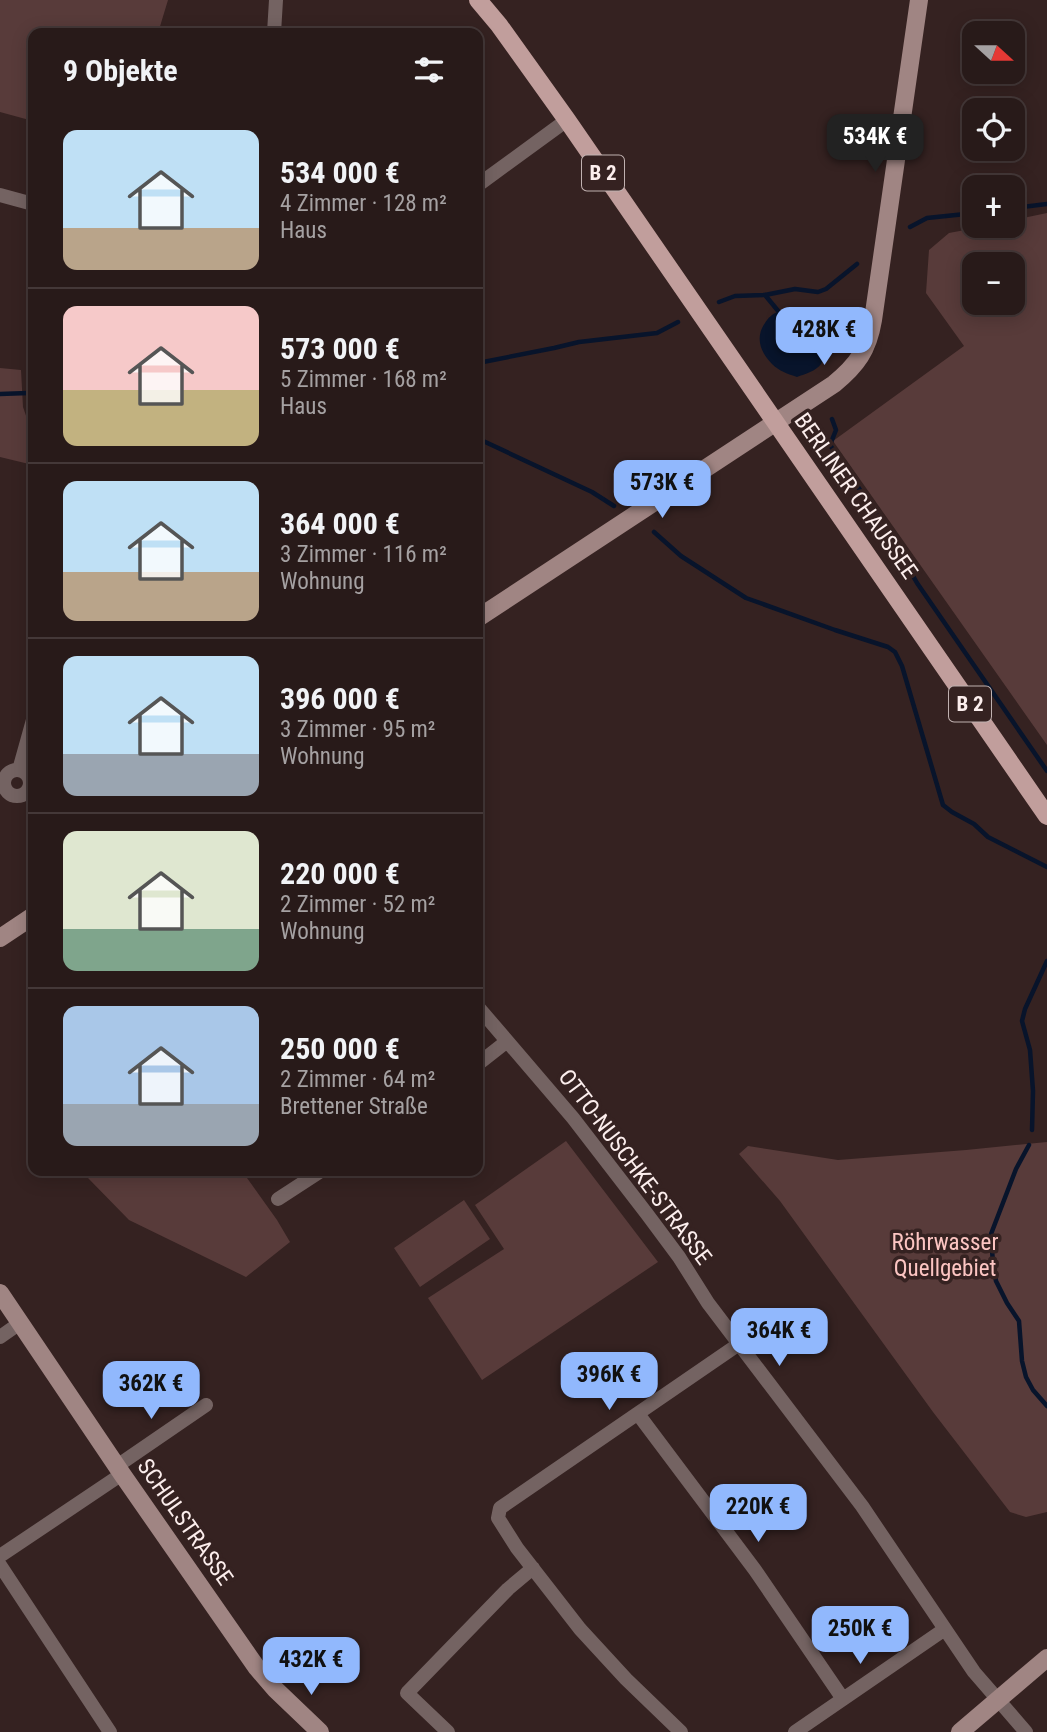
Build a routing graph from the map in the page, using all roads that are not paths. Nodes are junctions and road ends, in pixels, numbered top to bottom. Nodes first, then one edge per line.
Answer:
1 (276, 0) edge
2 (478, 0) edge
3 (919, 0) edge
4 (274, 28) edge
5 (567, 120) junction
6 (483, 181) edge
7 (0, 195) edge
8 (28, 203) edge
9 (776, 422) junction
10 (483, 615) edge
11 (27, 776) edge
12 (2, 787) edge
13 (28, 789) edge
14 (1047, 816) edge
15 (28, 919) edge
16 (0, 939) edge
17 (483, 1013) edge
18 (506, 1042) junction
19 (483, 1061) edge
20 (313, 1176) edge
21 (278, 1199) dead end
22 (0, 1293) edge
23 (20, 1323) junction
24 (0, 1337) edge
25 (739, 1344) junction
26 (206, 1405) dead end
27 (638, 1414) junction
28 (120, 1470) junction
29 (0, 1556) edge
30 (0, 1565) edge
31 (533, 1568) junction
32 (945, 1629) junction
33 (1047, 1658) edge
34 (844, 1699) junction
35 (997, 1699) junction
36 (110, 1732) edge
37 (320, 1732) edge
38 (448, 1732) edge
39 (681, 1732) edge
40 (795, 1732) edge
41 (960, 1732) edge
42 (1026, 1732) edge

1 - 4 street
2 - 5 main road, BERLINER CHAUSSEE / B 2
3 - 9 street
5 - 6 street
5 - 9 main road, BERLINER CHAUSSEE / B 2
7 - 8 street
9 - 10 street
9 - 14 main road, BERLINER CHAUSSEE / B 2
11 - 12 street
12 - 13 street
15 - 16 street
17 - 18 street, OTTO-NUSCHKE-STRASSE
18 - 19 street
18 - 25 street, OTTO-NUSCHKE-STRASSE
20 - 21 street
22 - 23 street, SCHULSTRASSE
23 - 24 street
23 - 28 street, SCHULSTRASSE
25 - 27 street
25 - 32 street, OTTO-NUSCHKE-STRASSE
26 - 28 street
27 - 31 street
27 - 34 street
28 - 29 street
28 - 37 street, SCHULSTRASSE
30 - 36 street
31 - 38 street
31 - 39 street
32 - 34 street
32 - 35 street, OTTO-NUSCHKE-STRASSE
33 - 35 street
34 - 40 street
35 - 41 street
35 - 42 street, OTTO-NUSCHKE-STRASSE

